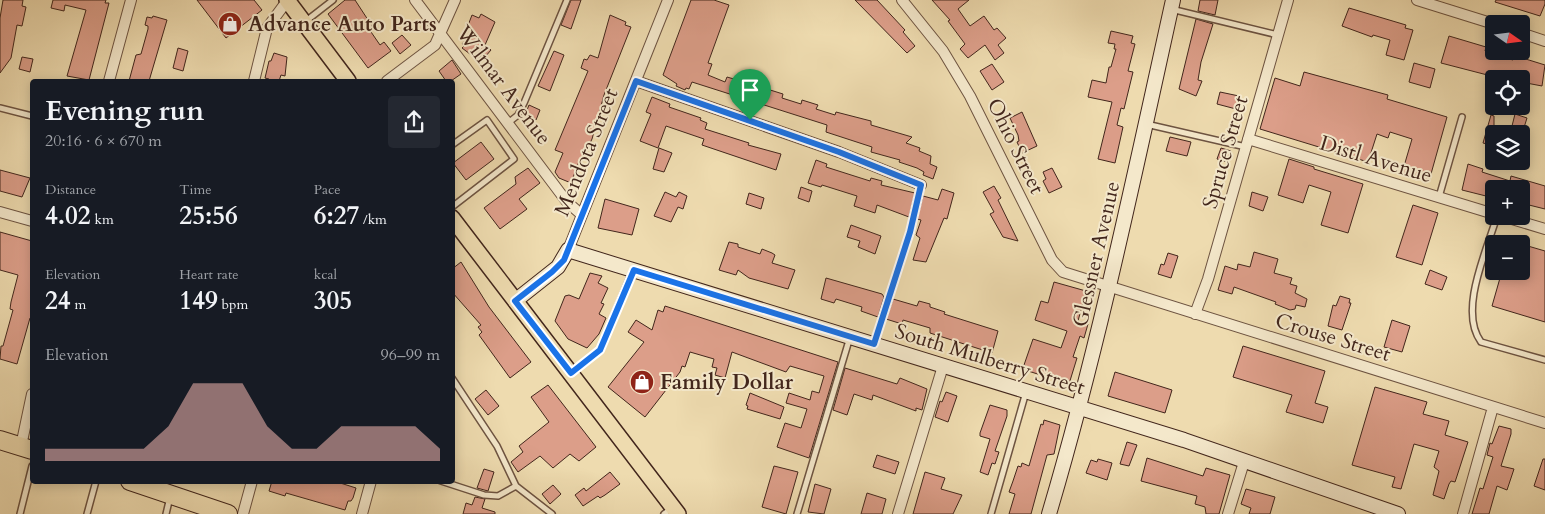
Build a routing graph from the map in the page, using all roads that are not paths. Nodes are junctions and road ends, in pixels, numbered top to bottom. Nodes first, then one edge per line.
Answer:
1 (130, 0) edge
2 (287, 0) edge
3 (322, 0) edge
4 (333, 0) edge
5 (415, 0) edge
6 (455, 0) edge
7 (567, 0) edge
8 (668, 0) edge
9 (902, 0) edge
10 (1288, 0) edge
11 (1417, 0) edge
12 (1430, 2) edge
13 (1172, 5) edge
14 (326, 6) junction
15 (1485, 21) edge
16 (304, 22) junction
17 (441, 34) junction
18 (1278, 34) junction
19 (1530, 36) edge
20 (1545, 41) edge
21 (110, 79) edge
22 (254, 79) edge
23 (347, 79) edge
24 (390, 79) edge
25 (636, 81) junction
26 (0, 108) edge
27 (30, 116) edge
28 (1462, 117) dead end
29 (508, 123) junction
30 (1146, 124) junction
31 (455, 143) edge
32 (1247, 143) junction
33 (921, 185) joint
34 (1439, 197) junction
35 (455, 205) edge
36 (0, 212) edge
37 (1485, 212) edge
38 (582, 214) junction
39 (30, 220) edge
40 (455, 222) edge
41 (1492, 225) edge
42 (1530, 225) edge
43 (1545, 230) edge
44 (568, 250) junction
45 (634, 270) junction
46 (1110, 287) junction
47 (515, 301) junction
48 (1196, 314) junction
49 (850, 336) junction
50 (874, 344) junction
51 (1545, 360) edge
52 (943, 366) junction
53 (571, 373) junction
54 (455, 383) edge
55 (1026, 392) junction
56 (1493, 407) junction
57 (1080, 408) junction
58 (30, 412) edge
59 (1545, 423) edge
60 (0, 440) edge
61 (26, 448) edge
62 (1244, 462) junction
63 (30, 474) edge
64 (95, 484) edge
65 (141, 484) edge
66 (251, 484) edge
67 (370, 484) edge
68 (449, 484) edge
69 (516, 486) junction
70 (171, 494) junction
71 (672, 512) edge
72 (20, 514) edge
73 (87, 514) edge
74 (166, 514) edge
75 (228, 514) edge
76 (243, 514) edge
77 (362, 514) edge
78 (552, 514) edge
79 (798, 514) edge
80 (898, 514) edge
81 (991, 514) edge
82 (1048, 514) edge
83 (1228, 514) edge
84 (1398, 514) edge
85 (1463, 514) edge

1 - 21 street
2 - 16 main road
2 - 22 street
3 - 14 lane
4 - 14 lane
5 - 17 street, Wilmar Avenue
6 - 17 street
7 - 29 lane
8 - 25 street, Mendota Street
9 - 46 street, Ohio Street
10 - 18 street, Spruce Street
11 - 12 street
12 - 15 street
13 - 18 lane
13 - 30 street, Glessner Avenue
14 - 16 lane
16 - 23 main road
17 - 24 street
17 - 29 street, Wilmar Avenue
18 - 32 street, Spruce Street
19 - 20 street
25 - 33 street
25 - 38 street, Mendota Street
26 - 27 lane
28 - 34 lane
29 - 38 street, Wilmar Avenue
30 - 32 lane
30 - 46 street, Glessner Avenue
31 - 35 lane
32 - 34 street, Distl Avenue
32 - 48 street, Spruce Street
33 - 50 lane
34 - 37 street, Distl Avenue
36 - 39 street
38 - 44 street, Mendota Street
40 - 47 main road
41 - 51 lane
42 - 43 street
44 - 45 street, South Mulberry Street
44 - 47 street, Mendota Street
45 - 49 street, South Mulberry Street
45 - 53 lane
46 - 48 street, Crouse Street
46 - 57 street, Glessner Avenue
47 - 53 main road
48 - 56 street, Crouse Street
49 - 50 street, South Mulberry Street
49 - 79 lane
50 - 52 street, South Mulberry Street
52 - 55 street, South Mulberry Street
52 - 80 street
53 - 71 main road
54 - 69 lane
55 - 57 street, South Mulberry Street
55 - 81 lane
56 - 59 street, Crouse Street
56 - 85 street
57 - 62 street, South Mulberry Street
57 - 82 street, Glessner Avenue
58 - 61 street
60 - 61 highway
62 - 83 street
62 - 84 street, South Mulberry Street
63 - 72 lane
64 - 73 lane
65 - 70 highway
66 - 76 street
67 - 77 street
68 - 69 lane
69 - 78 lane
70 - 74 lane
70 - 75 highway

